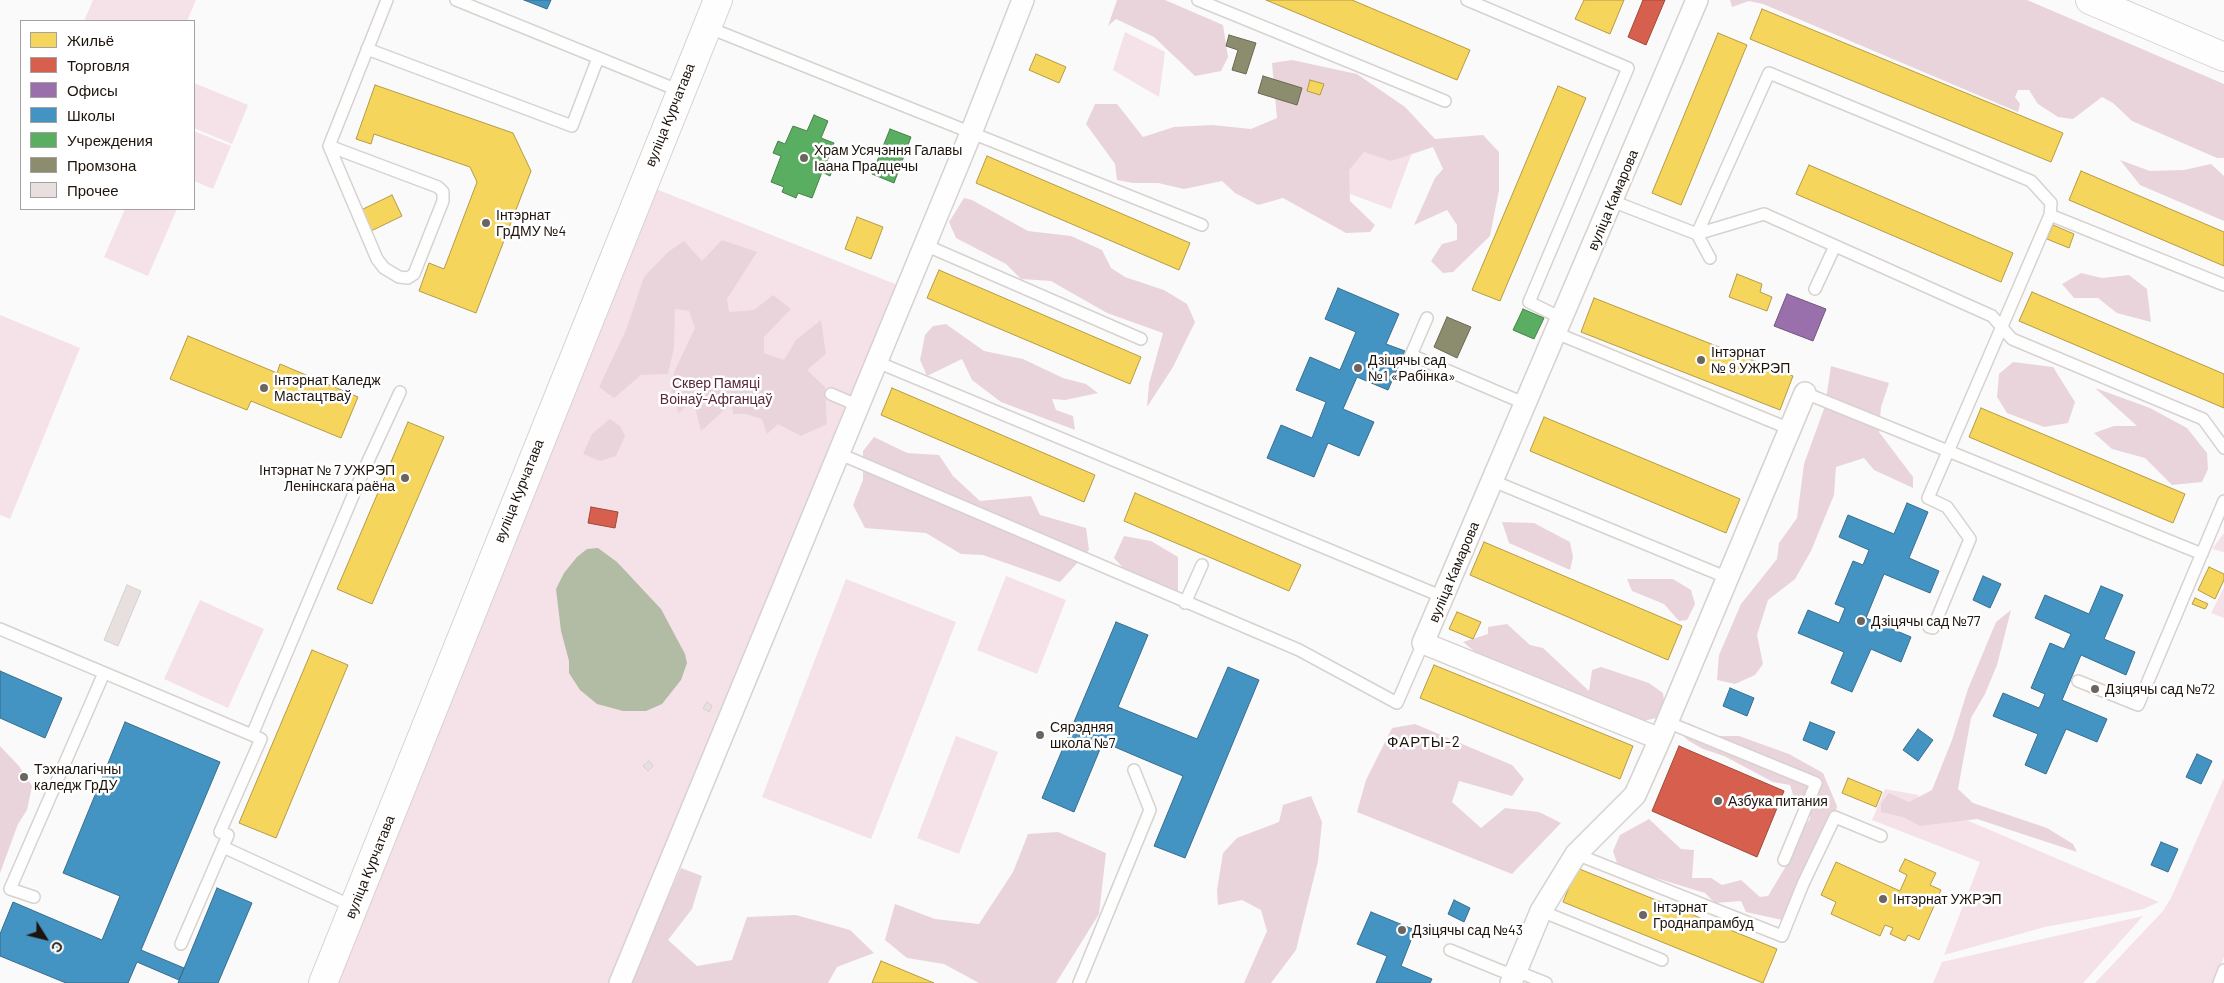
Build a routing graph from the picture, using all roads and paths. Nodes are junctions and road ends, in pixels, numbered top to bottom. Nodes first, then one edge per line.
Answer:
1 (386, 0) edge
2 (456, 0) edge
3 (718, 0) edge
4 (1023, 0) edge
5 (1198, 0) edge
6 (1467, 0) edge
7 (1697, 0) edge
8 (2090, 0) edge
9 (707, 27) junction
10 (367, 49) junction
11 (2224, 57) edge
12 (598, 58) junction
13 (680, 91) junction
14 (1445, 101) dead end
15 (971, 133) junction
16 (329, 146) junction
17 (1612, 201) junction
18 (2050, 215) junction
19 (1202, 225) dead end
20 (1697, 234) junction
21 (925, 245) junction
22 (1835, 246) junction
23 (1710, 258) dead end
24 (2224, 285) edge
25 (1815, 289) dead end
26 (1427, 318) dead end
27 (1559, 326) junction
28 (2003, 328) junction
29 (1141, 339) dead end
30 (877, 362) junction
31 (400, 392) dead end
32 (1804, 393) joint
33 (831, 394) dead end
34 (1526, 404) junction
35 (859, 406) junction
36 (1790, 429) junction
37 (2224, 448) edge
38 (1947, 452) junction
39 (840, 454) junction
40 (1493, 481) junction
41 (2224, 501) edge
42 (2202, 554) junction
43 (1202, 565) dead end
44 (1728, 578) junction
45 (1443, 597) junction
46 (1185, 603) junction
47 (1929, 627) dead end
48 (0, 629) edge
49 (1423, 644) junction
50 (104, 673) junction
51 (2078, 681) dead end
52 (1663, 731) junction
53 (252, 735) junction
54 (1134, 770) dead end
55 (1881, 836) dead end
56 (223, 847) junction
57 (1576, 854) junction
58 (1784, 860) dead end
59 (5, 887) edge
60 (34, 897) dead end
61 (354, 907) junction
62 (1541, 911) junction
63 (181, 944) dead end
64 (1450, 950) dead end
65 (1662, 960) dead end
66 (2224, 970) edge
67 (1513, 977) edge
68 (323, 983) edge
69 (620, 983) edge
70 (1079, 983) edge
71 (1546, 983) edge
72 (2219, 983) edge

1 - 10 lane
2 - 12 lane
3 - 9 main road, вуліца Курчатава
4 - 15 street
5 - 14 lane
6 - 27 lane
7 - 17 street, вуліца Камарова
8 - 11 main road
9 - 13 main road, вуліца Курчатава
9 - 15 lane
10 - 12 lane
10 - 16 lane
12 - 13 lane
13 - 61 main road, вуліца Курчатава
15 - 19 lane
15 - 21 street
16 - 16 lane
17 - 20 lane
17 - 27 street, вуліца Камарова
18 - 20 lane
18 - 24 lane
18 - 28 lane
20 - 22 lane
20 - 23 lane
21 - 29 lane
21 - 30 street
22 - 25 lane
22 - 28 lane
26 - 34 lane
27 - 34 street, вуліца Камарова
27 - 36 lane
28 - 37 lane
28 - 38 lane
30 - 35 street
30 - 45 lane
31 - 53 lane
32 - 36 street
32 - 38 lane
33 - 35 lane
34 - 40 street, вуліца Камарова
35 - 39 street
36 - 44 street
38 - 42 lane
38 - 47 lane
39 - 46 lane
39 - 69 street
40 - 44 lane
40 - 45 street, вуліца Камарова
41 - 42 lane
42 - 51 lane
43 - 46 lane
44 - 52 street
45 - 49 street, вуліца Камарова
46 - 49 lane
48 - 50 lane
49 - 52 street
50 - 53 lane
50 - 59 lane
52 - 57 street
52 - 58 lane
53 - 56 lane
54 - 70 lane
55 - 57 lane
56 - 61 lane
56 - 63 lane
57 - 62 street
59 - 60 lane
61 - 68 main road, вуліца Курчатава
62 - 65 lane
62 - 67 street
64 - 67 lane
66 - 72 lane
67 - 71 lane

